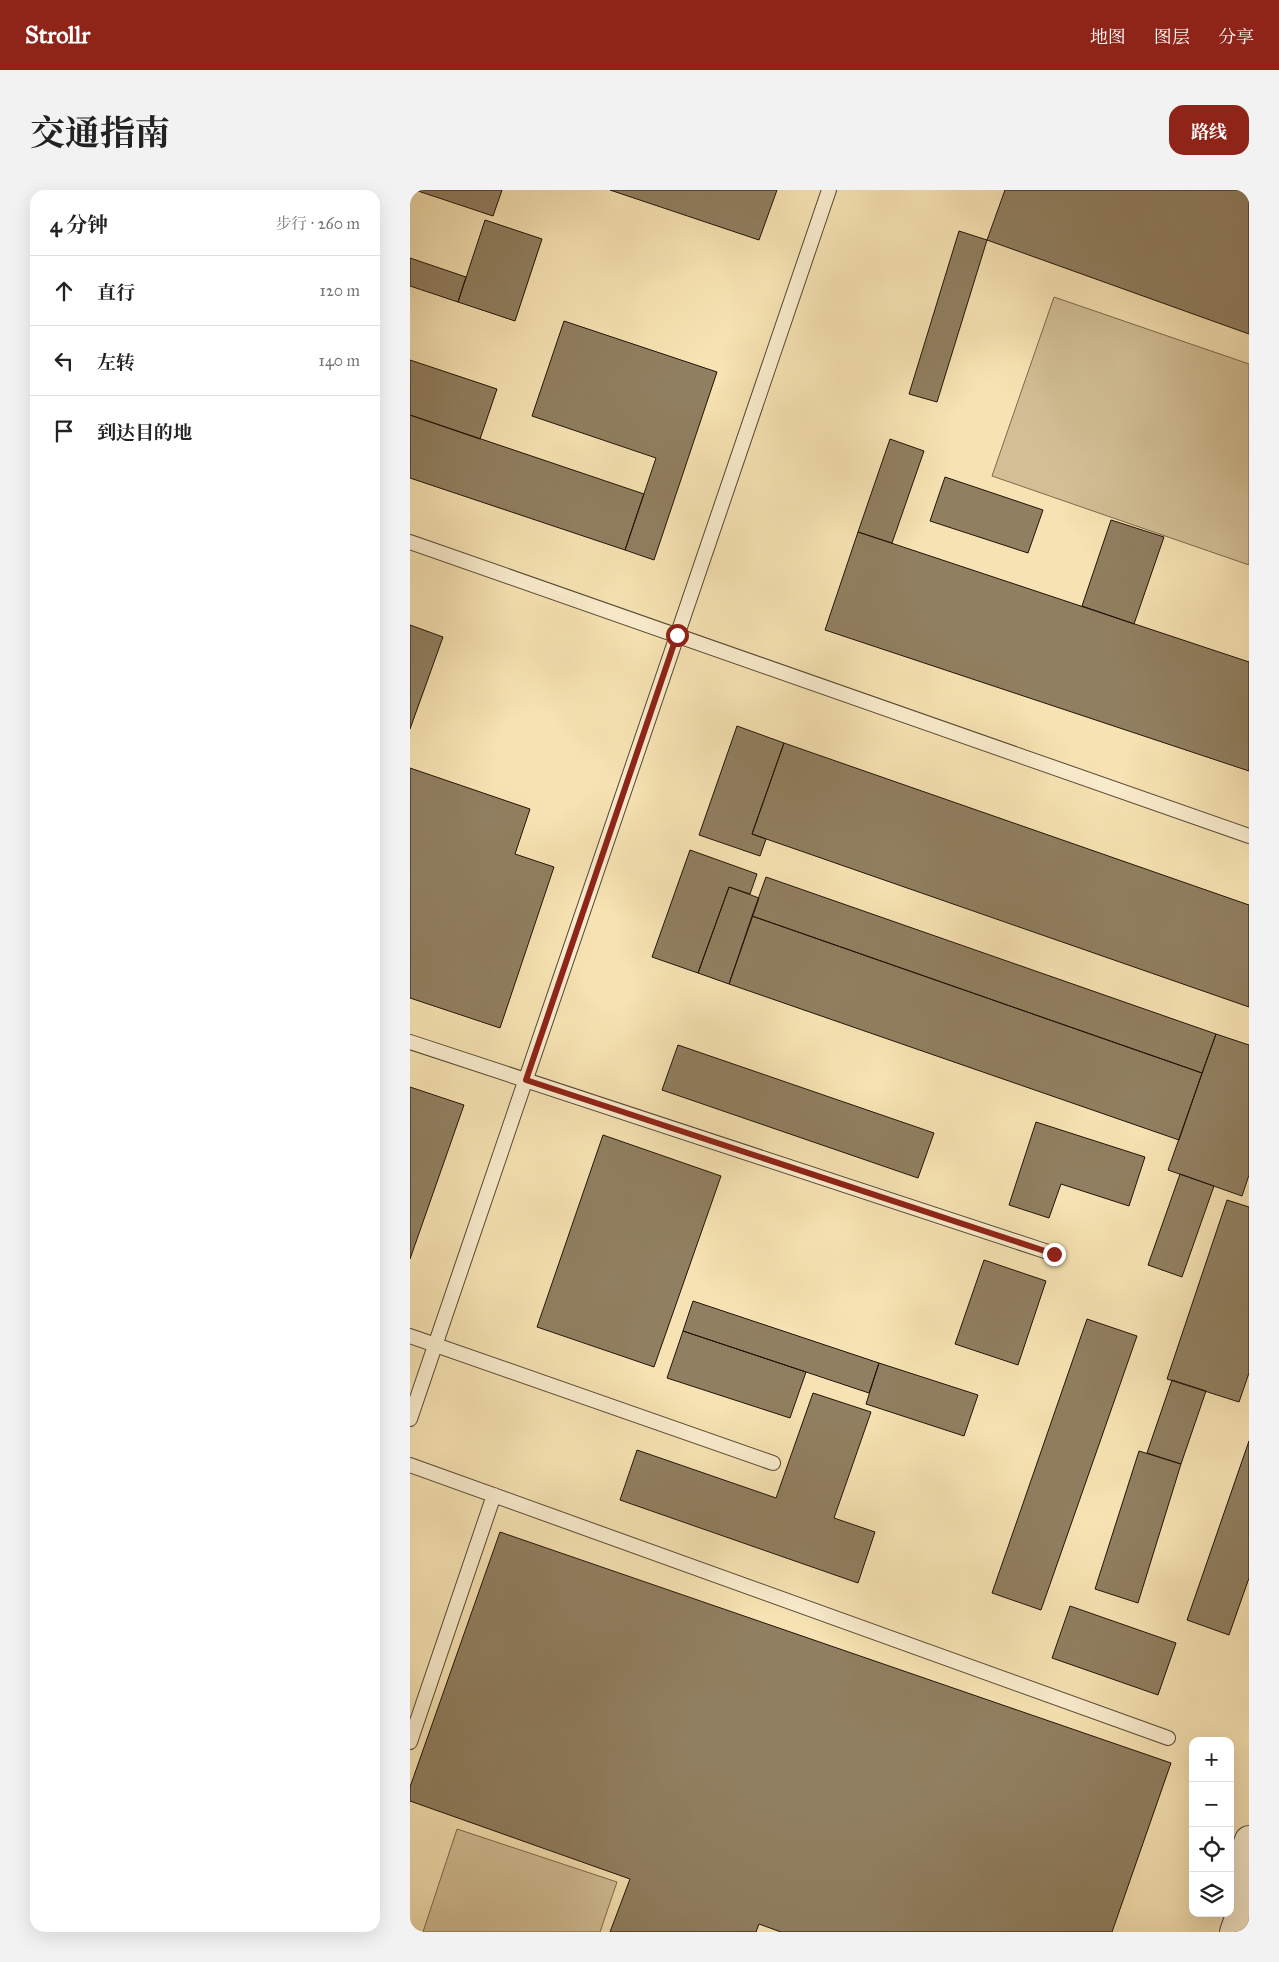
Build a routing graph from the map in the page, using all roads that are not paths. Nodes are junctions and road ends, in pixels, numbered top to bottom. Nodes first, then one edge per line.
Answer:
1 (829, 190) edge
2 (410, 542) edge
3 (677, 635) junction
4 (1249, 836) edge
5 (410, 1042) edge
6 (526, 1080) junction
7 (1054, 1254) dead end
8 (410, 1336) edge
9 (435, 1345) junction
10 (410, 1419) edge
11 (773, 1463) dead end
12 (410, 1465) edge
13 (494, 1495) junction
14 (1168, 1738) dead end
15 (410, 1742) edge
16 (1249, 1840) edge
17 (1234, 1883) edge
18 (1249, 1888) edge
19 (1223, 1917) edge
20 (1217, 1932) edge
21 (1234, 1932) edge

1 - 3 lane
2 - 3 lane
3 - 4 lane
3 - 6 lane
5 - 6 lane
6 - 7 lane
6 - 9 lane
8 - 9 lane
9 - 10 lane
9 - 11 lane
12 - 13 lane
13 - 14 lane
13 - 15 lane
16 - 17 street
18 - 21 street
19 - 20 street

